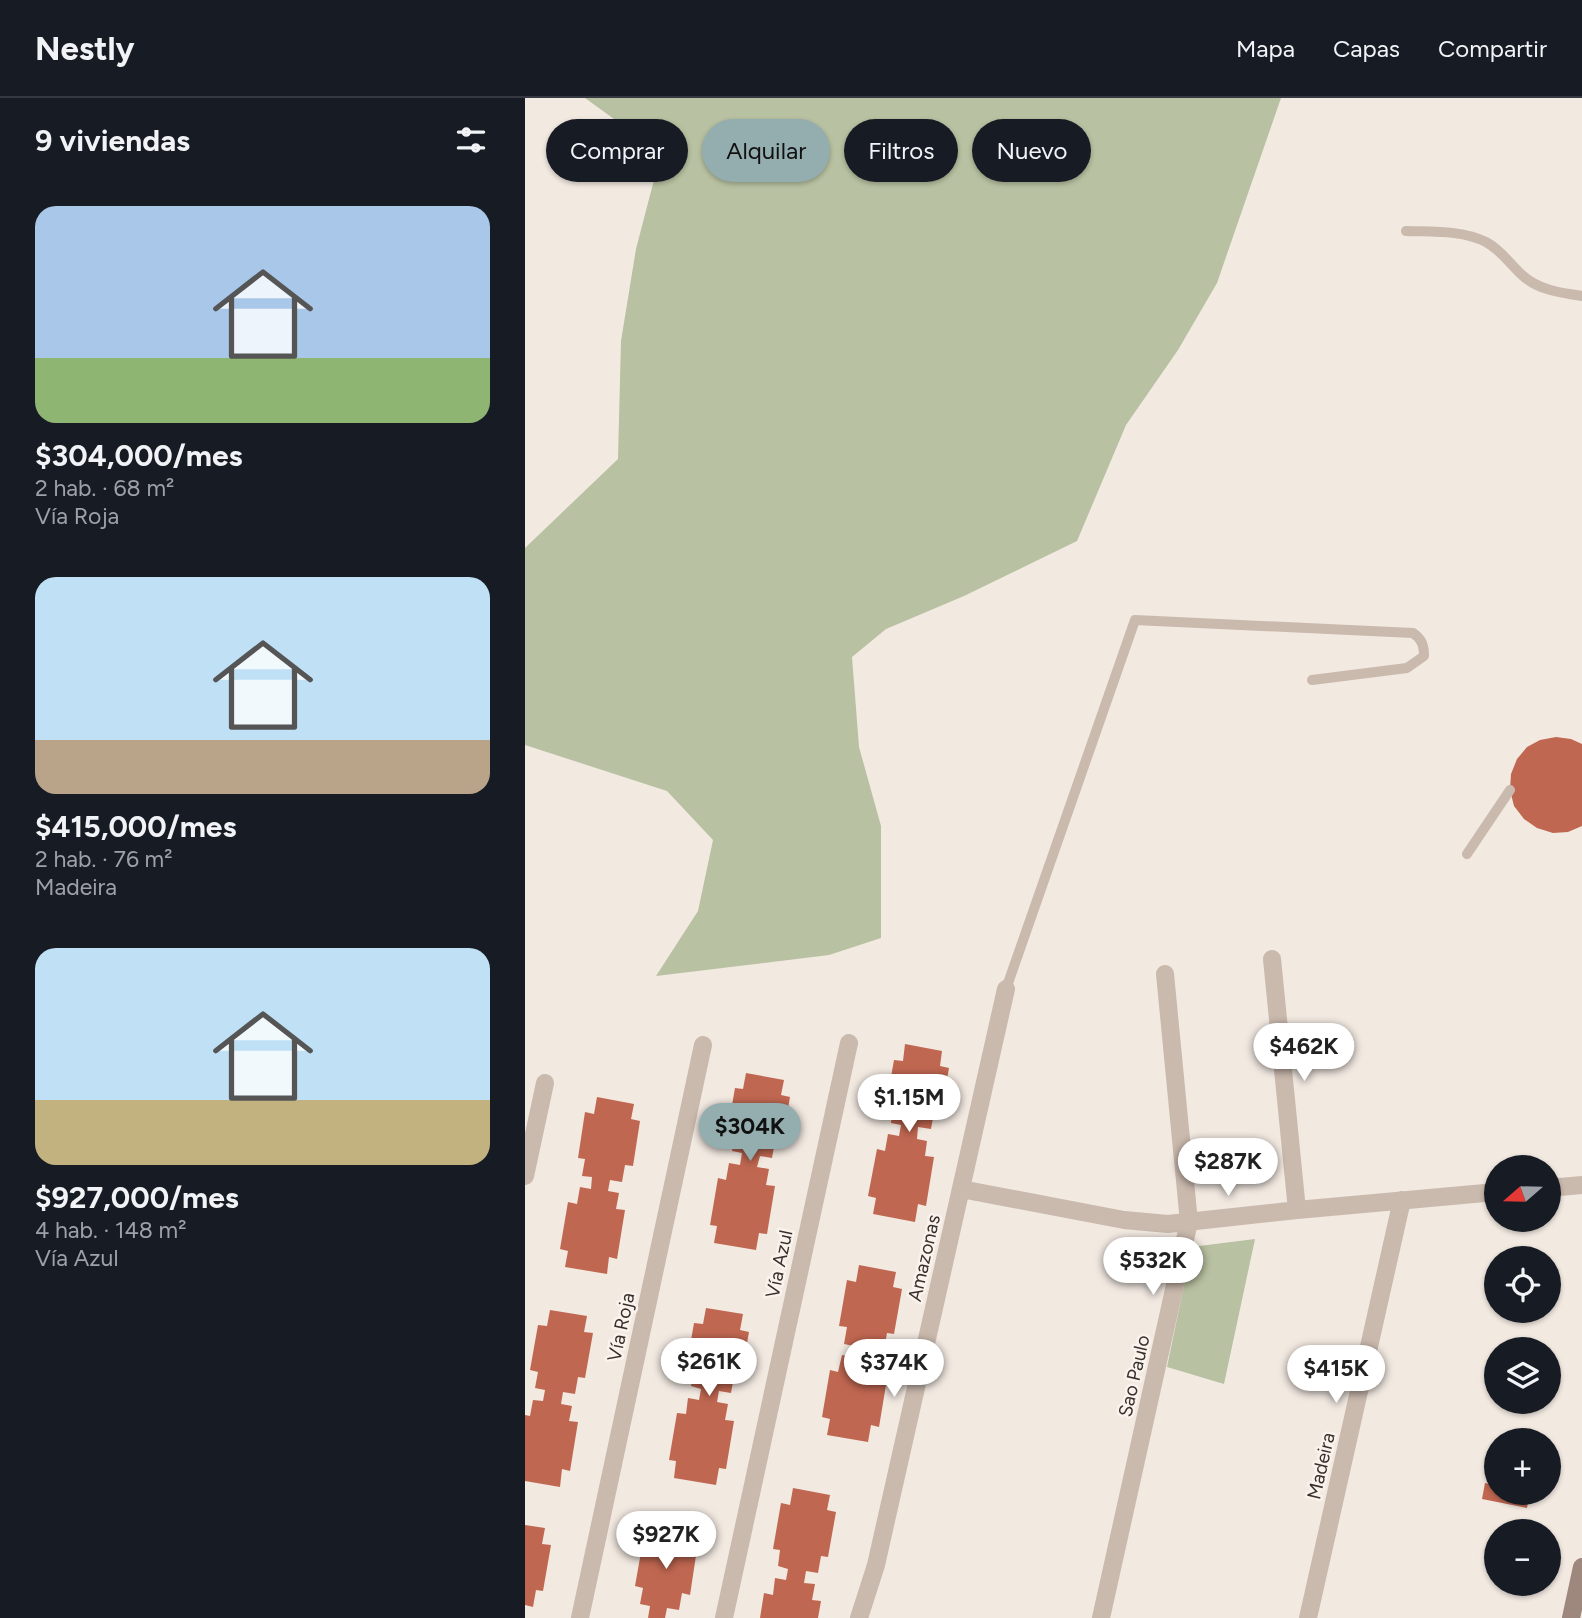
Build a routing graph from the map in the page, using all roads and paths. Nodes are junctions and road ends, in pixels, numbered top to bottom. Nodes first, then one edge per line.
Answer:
1 (1406, 231) dead end
2 (1582, 296) edge
3 (1312, 680) dead end
4 (1510, 790) dead end
5 (1467, 854) dead end
6 (1272, 959) dead end
7 (1165, 974) dead end
8 (1006, 989) joint
9 (849, 1043) dead end
10 (703, 1045) dead end
11 (545, 1083) dead end
12 (525, 1177) edge
13 (1582, 1185) edge
14 (1561, 1187) edge
15 (961, 1189) junction
16 (1484, 1193) edge
17 (1402, 1200) junction
18 (1297, 1210) junction
19 (1189, 1222) junction
20 (1582, 1567) edge
21 (580, 1618) edge
22 (724, 1618) edge
23 (859, 1618) edge
24 (1101, 1618) edge
25 (1308, 1618) edge
26 (1571, 1618) edge

1 - 2 lane
3 - 8 lane
4 - 5 lane
6 - 18 street
7 - 19 street, Sao Paulo
8 - 15 street, Amazonas
9 - 22 street, Vía Azul
10 - 21 street, Vía Roja
11 - 12 street
13 - 14 street
15 - 19 street
15 - 23 street, Amazonas
16 - 17 street
17 - 18 street
17 - 25 street, Madeira
18 - 19 street
19 - 24 street, Sao Paulo
20 - 26 main road

